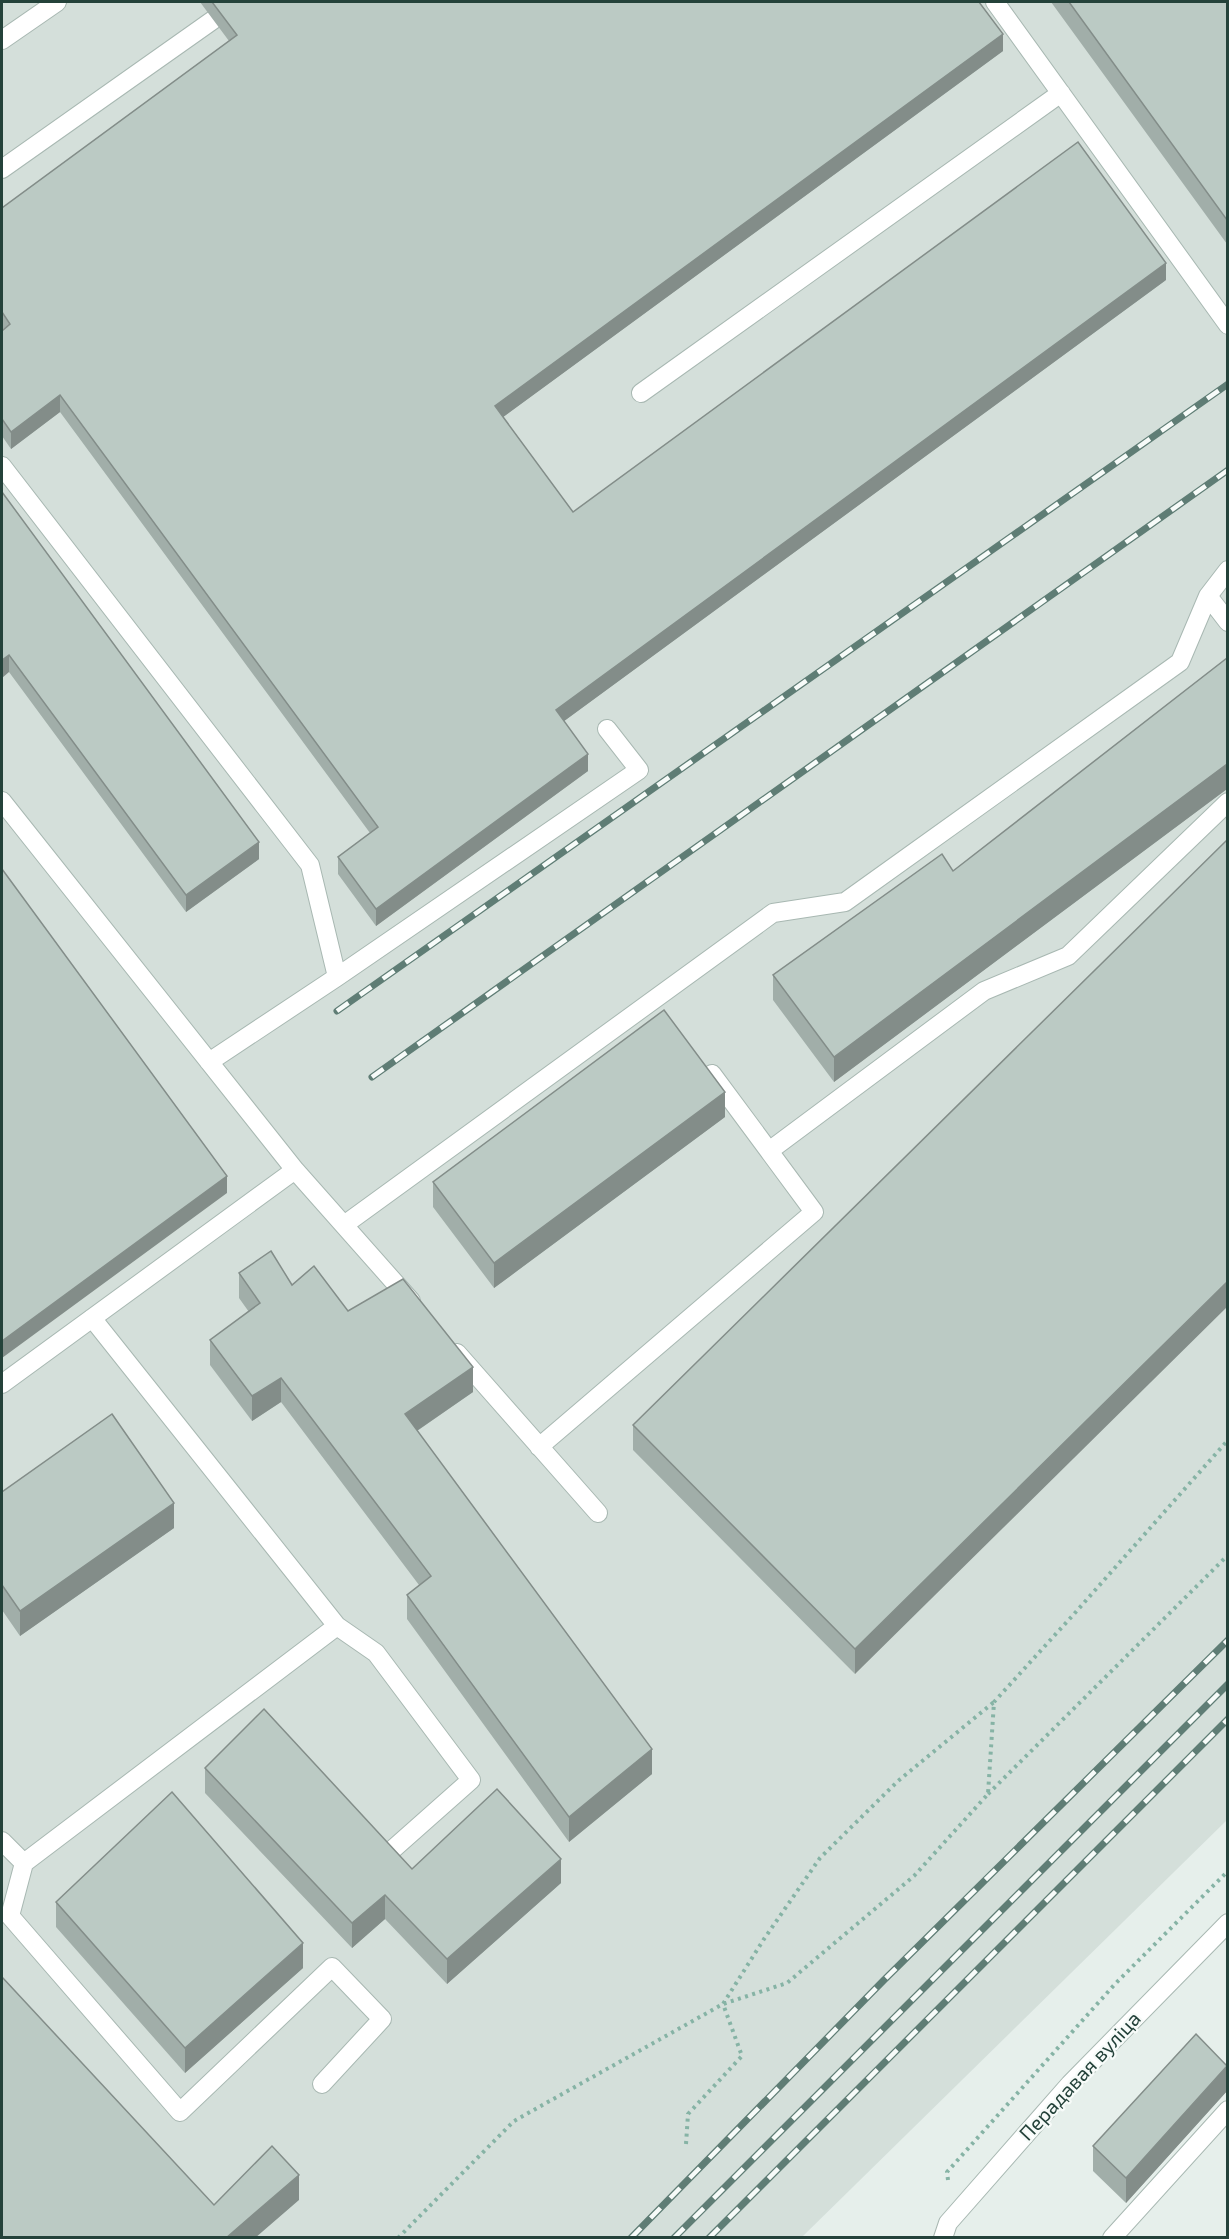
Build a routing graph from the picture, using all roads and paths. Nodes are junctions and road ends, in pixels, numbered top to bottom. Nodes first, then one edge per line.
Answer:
1 (57, 2) edge
2 (995, 2) edge
3 (213, 20) edge
4 (2, 40) edge
5 (1060, 93) junction
6 (2, 169) edge
7 (1227, 325) edge
8 (641, 393) dead end
9 (2, 466) edge
10 (1227, 570) edge
11 (1208, 596) junction
12 (1227, 622) edge
13 (607, 729) dead end
14 (2, 801) edge
15 (1227, 802) edge
16 (337, 977) junction
17 (698, 1056) edge
18 (209, 1062) junction
19 (769, 1151) junction
20 (296, 1170) junction
21 (344, 1225) junction
22 (422, 1314) edge
23 (92, 1318) junction
24 (445, 1340) edge
25 (2, 1384) edge
26 (1227, 1440) edge
27 (539, 1447) junction
28 (598, 1513) dead end
29 (1227, 1555) edge
30 (337, 1626) junction
31 (994, 1702) junction
32 (988, 1794) junction
33 (2, 1841) edge
34 (392, 1850) edge
35 (24, 1863) junction
36 (1227, 1923) edge
37 (723, 2004) junction
38 (322, 2084) dead end
39 (1227, 2110) edge
40 (686, 2144) dead end
41 (398, 2238) edge
42 (943, 2238) edge
43 (1112, 2238) edge

1 - 4 street
2 - 5 street
3 - 6 street
5 - 7 street
5 - 8 street
9 - 16 street
10 - 11 street
11 - 12 street
11 - 21 street
13 - 16 street
14 - 18 street
15 - 19 street
16 - 18 street
17 - 19 street
18 - 20 street
19 - 27 street
20 - 21 street
20 - 23 street
21 - 22 street
23 - 25 street
23 - 30 street
24 - 27 street
26 - 31 path
27 - 28 street
29 - 32 path
30 - 34 street
30 - 35 street
31 - 32 path
31 - 37 path
32 - 37 path
33 - 35 street
35 - 38 street
36 - 42 street, Перадавая вуліца
37 - 40 path
37 - 41 path
39 - 43 street

